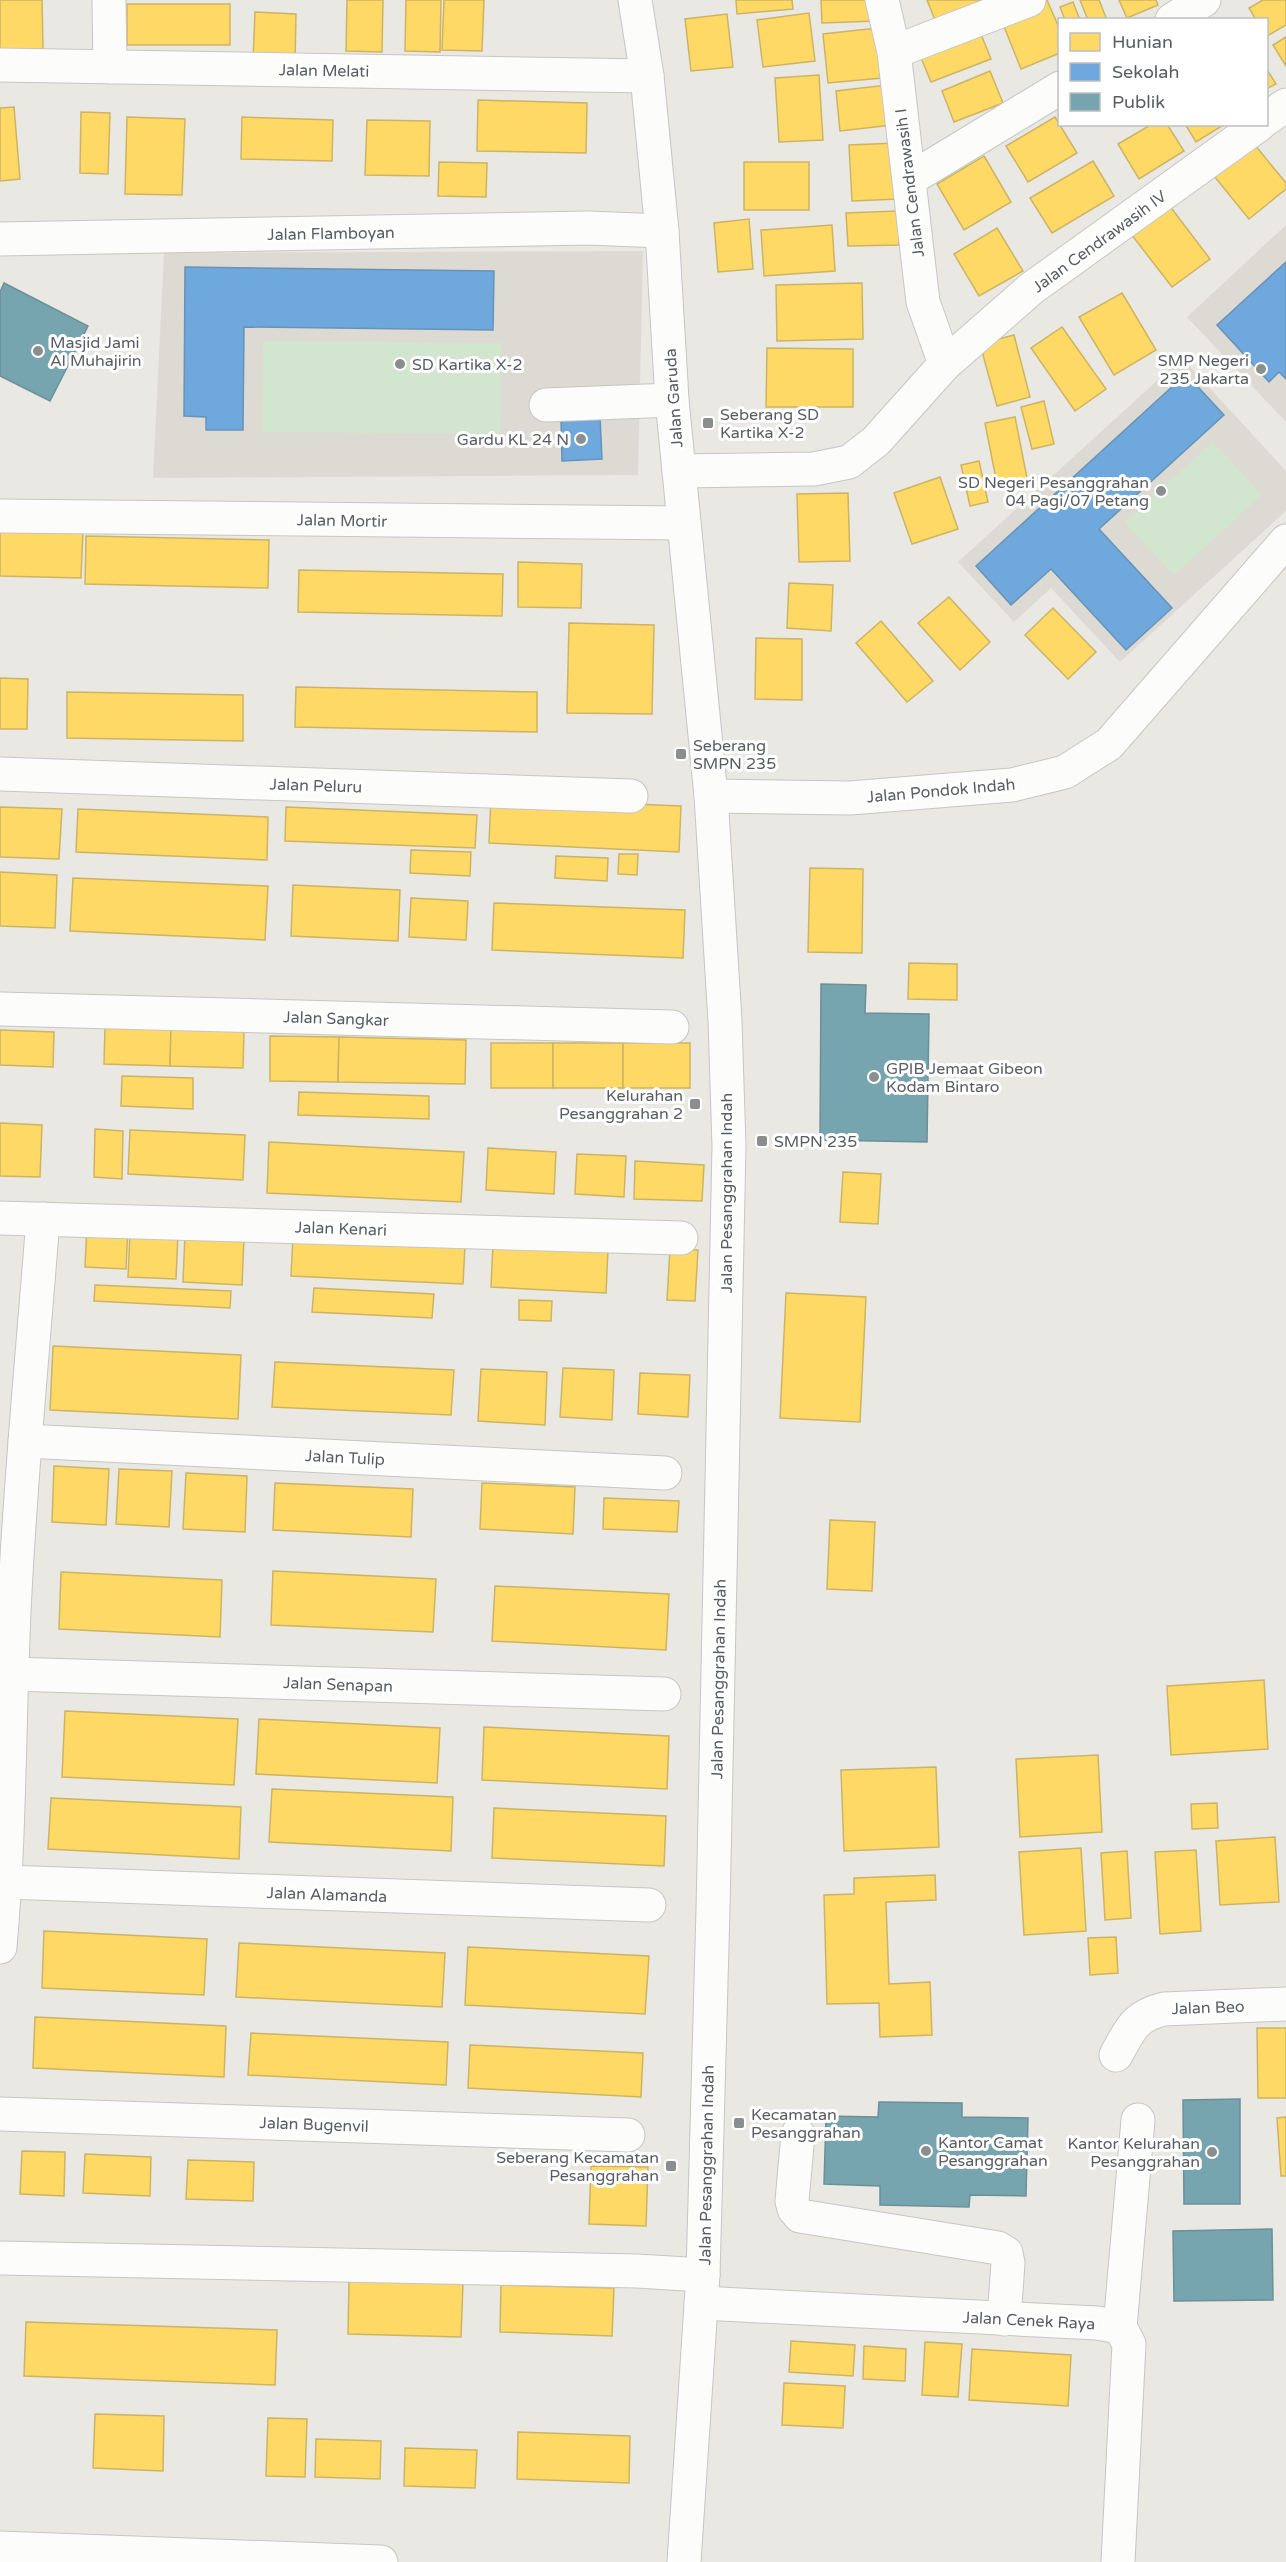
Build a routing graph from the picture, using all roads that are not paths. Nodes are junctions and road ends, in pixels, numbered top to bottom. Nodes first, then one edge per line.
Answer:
1 (109, 0) edge
2 (882, 0) edge
3 (1029, 0) edge
4 (1204, 0) edge
5 (638, 1) edge
6 (1175, 18) edge
7 (894, 52) junction
8 (0, 65) edge
9 (110, 67) junction
10 (647, 76) junction
11 (1058, 89) edge
12 (1286, 105) edge
13 (1268, 118) edge
14 (1257, 126) edge
15 (910, 179) junction
16 (662, 231) junction
17 (0, 239) edge
18 (945, 364) junction
19 (672, 400) junction
20 (546, 405) dead end
21 (679, 471) junction
22 (0, 516) edge
23 (683, 523) junction
24 (1286, 541) edge
25 (0, 774) edge
26 (631, 796) dead end
27 (711, 796) junction
28 (0, 1009) edge
29 (672, 1027) dead end
30 (0, 1218) edge
31 (43, 1219) junction
32 (681, 1238) dead end
33 (25, 1441) junction
34 (665, 1473) dead end
35 (10, 1481) edge
36 (11, 1674) junction
37 (664, 1694) dead end
38 (6, 1882) junction
39 (649, 1905) dead end
40 (0, 1947) edge
41 (1286, 2004) edge
42 (1116, 2055) dead end
43 (0, 2114) edge
44 (1138, 2121) dead end
45 (798, 2134) dead end
46 (628, 2135) dead end
47 (0, 2258) edge
48 (702, 2289) junction
49 (1004, 2319) junction
50 (1120, 2327) junction
51 (0, 2548) edge
52 (45, 2555) edge
53 (381, 2562) edge
54 (684, 2562) edge
55 (1118, 2562) edge

1 - 9 street
2 - 7 street, Jalan Cendrawasih I
3 - 7 street
4 - 6 street
5 - 10 street, Jalan Garuda
7 - 15 street, Jalan Cendrawasih I
8 - 9 street, Jalan Melati
9 - 10 street, Jalan Melati
10 - 16 street, Jalan Garuda
11 - 15 street
12 - 13 street
14 - 18 street, Jalan Cendrawasih IV
15 - 18 street, Jalan Cendrawasih I
16 - 17 street, Jalan Flamboyan
16 - 19 street, Jalan Garuda
18 - 21 street, Jalan Cendrawasih IV
19 - 20 street
19 - 21 street, Jalan Garuda
21 - 23 street, Jalan Garuda
22 - 23 street, Jalan Mortir
23 - 27 street, Jalan Garuda
24 - 27 street, Jalan Pondok Indah
25 - 26 street, Jalan Peluru
27 - 48 street, Jalan Pesanggrahan Indah
28 - 29 street, Jalan Sangkar
30 - 31 street, Jalan Kenari
31 - 32 street, Jalan Kenari
31 - 33 street
33 - 34 street, Jalan Tulip
33 - 35 street
35 - 36 street
36 - 37 street, Jalan Senapan
36 - 38 street
38 - 39 street, Jalan Alamanda
38 - 40 street
41 - 42 street, Jalan Beo
43 - 46 street, Jalan Bugenvil
44 - 50 street
45 - 49 street
47 - 48 street, Jalan Cenek Raya
48 - 49 street, Jalan Cenek Raya
48 - 54 street, Jalan Pesanggrahan Indah
49 - 50 street, Jalan Cenek Raya
50 - 55 street
51 - 52 street
52 - 53 street

